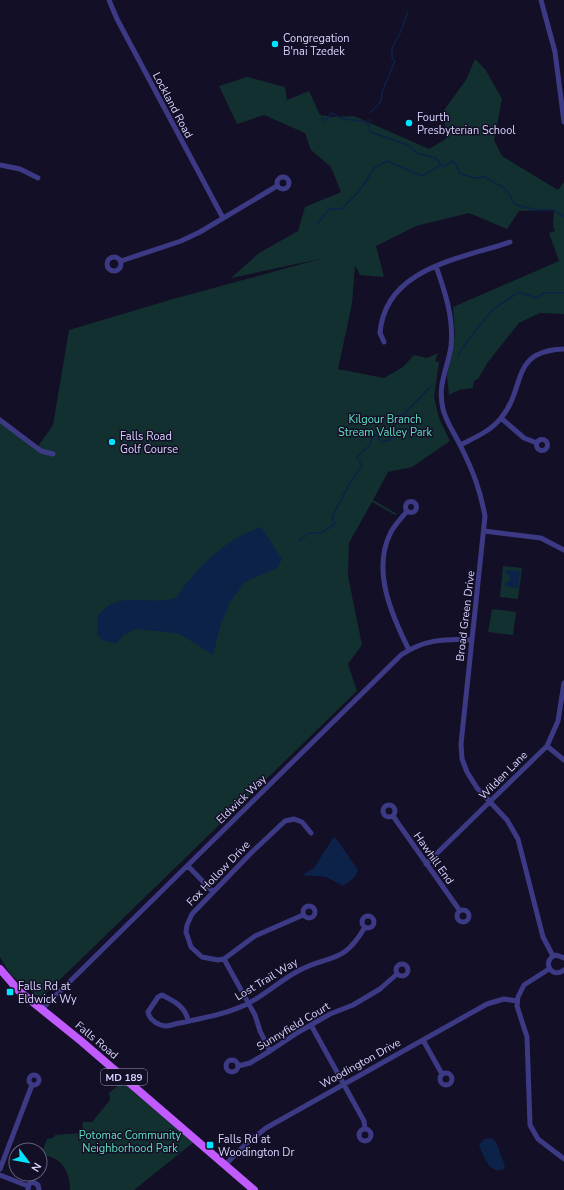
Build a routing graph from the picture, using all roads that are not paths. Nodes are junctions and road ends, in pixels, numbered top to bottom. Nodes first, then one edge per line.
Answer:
1 (109, 0) edge
2 (541, 0) edge
3 (564, 122) edge
4 (0, 165) edge
5 (38, 178) dead end
6 (277, 186) dead end
7 (223, 218) junction
8 (510, 242) dead end
9 (121, 261) dead end
10 (436, 266) junction
11 (384, 342) dead end
12 (564, 349) edge
13 (501, 418) junction
14 (0, 420) edge
15 (537, 443) dead end
16 (460, 445) junction
17 (53, 454) dead end
18 (407, 512) dead end
19 (484, 531) junction
20 (564, 550) edge
21 (472, 640) junction
22 (409, 650) junction
23 (564, 683) edge
24 (547, 746) junction
25 (564, 760) edge
26 (490, 803) junction
27 (393, 816) dead end
28 (311, 833) dead end
29 (426, 864) junction
30 (188, 866) junction
31 (213, 892) junction
32 (460, 911) dead end
33 (304, 915) dead end
34 (365, 928) dead end
35 (553, 956) junction
36 (564, 958) edge
37 (224, 959) junction
38 (0, 968) edge
39 (549, 969) junction
40 (563, 973) edge
41 (397, 974) dead end
42 (517, 1001) junction
43 (249, 1003) junction
44 (42, 1009) junction
45 (188, 1021) junction
46 (311, 1025) junction
47 (423, 1040) junction
48 (270, 1051) junction
49 (238, 1066) dead end
50 (442, 1074) dead end
51 (344, 1084) junction
52 (32, 1085) dead end
53 (365, 1129) dead end
54 (564, 1159) edge
55 (225, 1165) junction
56 (0, 1169) edge
57 (0, 1175) edge
58 (28, 1188) edge
59 (39, 1190) edge
60 (254, 1190) edge

1 - 7 street, Lockland Road
2 - 3 street
4 - 5 street
6 - 7 street
7 - 9 street
8 - 10 street
10 - 11 street
10 - 16 street, Broad Green Drive
12 - 13 street
13 - 15 street
13 - 16 street
14 - 17 street
16 - 19 street, Broad Green Drive
18 - 22 street
19 - 20 street
19 - 21 street, Broad Green Drive
21 - 22 street, Eldwick Way
21 - 26 street, Broad Green Drive
22 - 30 street, Eldwick Way
23 - 24 street, Wilden Lane
24 - 25 street
24 - 26 street, Wilden Lane
26 - 29 street, Wilden Lane
26 - 35 street, Broad Green Drive
27 - 29 street, Hawhill End
28 - 31 street, Fox Hollow Drive
29 - 32 street, Hawhill End
30 - 31 street
30 - 44 street, Eldwick Way
31 - 37 street, Fox Hollow Drive
33 - 37 street
34 - 43 street, Lost Trail Way
35 - 36 street
35 - 39 street
37 - 43 street
38 - 44 main road, Falls Road / MD 189
39 - 40 street
39 - 42 street
41 - 46 street, Sunnyfield Court
42 - 47 street, Woodington Drive
42 - 54 street
43 - 45 street, Lost Trail Way
43 - 48 street
44 - 55 main road, Falls Road / MD 189
45 - 45 street, Lost Trail Way
46 - 48 street, Sunnyfield Court
46 - 51 street
47 - 50 street
47 - 51 street, Woodington Drive
48 - 49 street, Sunnyfield Court
51 - 53 street
51 - 55 street, Woodington Drive
52 - 56 street
55 - 60 main road, Falls Road / MD 189
57 - 58 street
58 - 59 street

